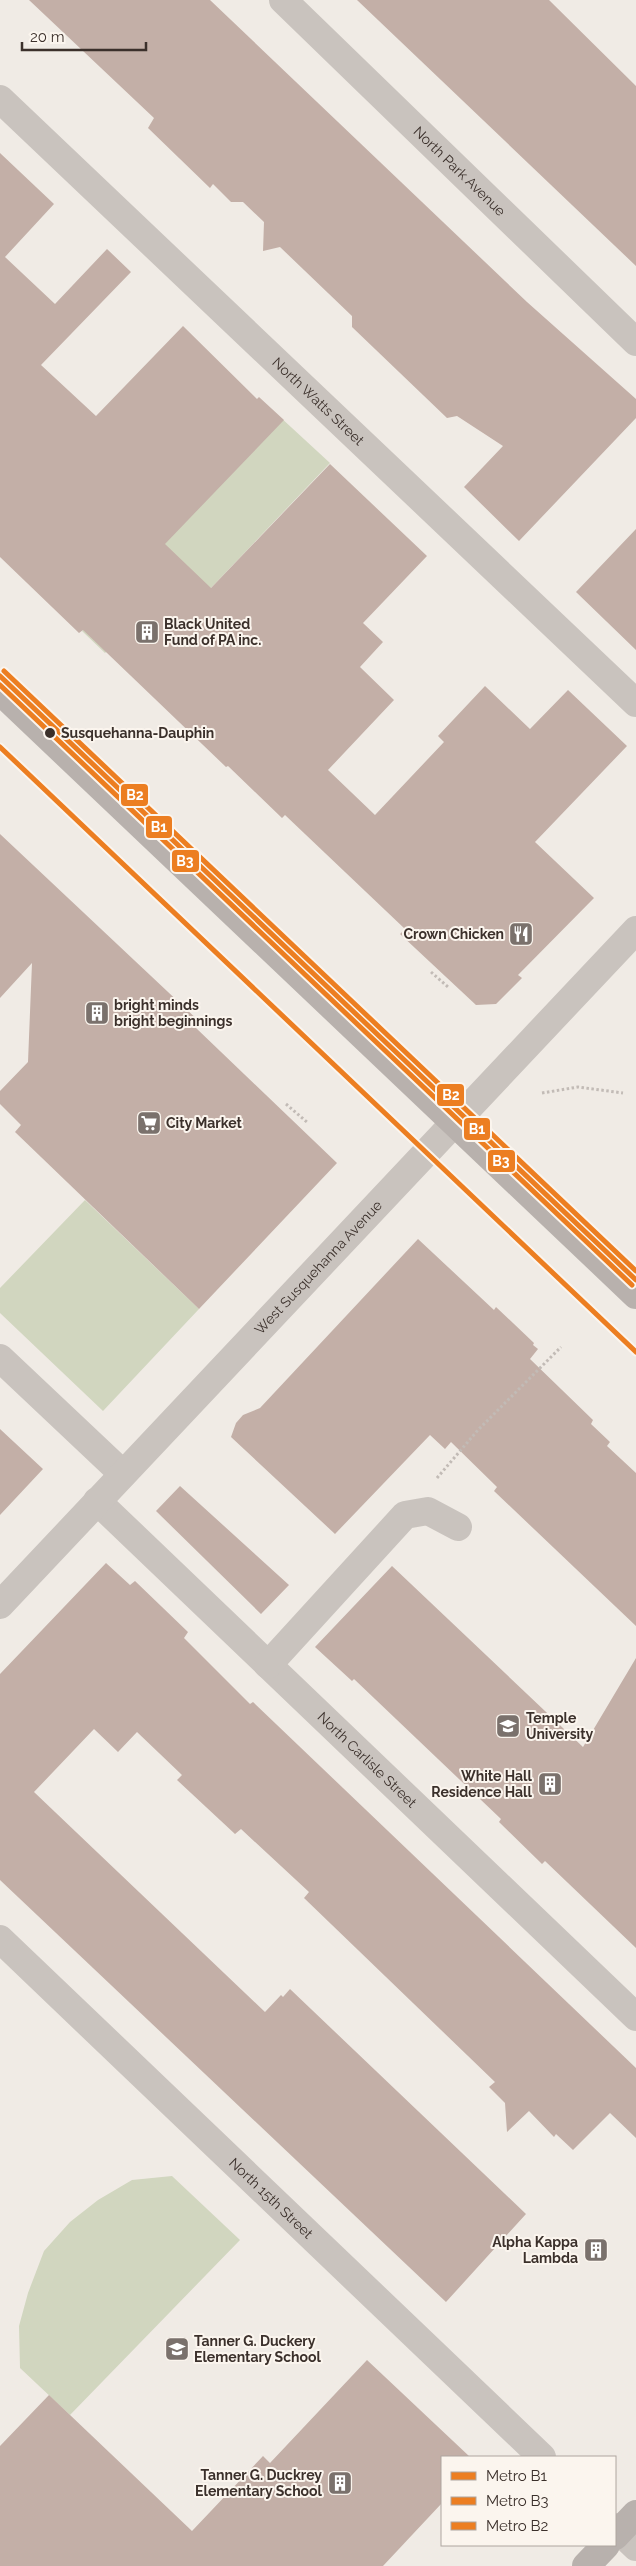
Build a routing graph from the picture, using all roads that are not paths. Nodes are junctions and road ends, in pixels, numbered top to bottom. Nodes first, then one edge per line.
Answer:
1 (283, 0) edge
2 (0, 99) edge
3 (636, 342) edge
4 (0, 691) edge
5 (636, 703) edge
6 (636, 930) edge
7 (454, 1123) junction
8 (636, 1295) edge
9 (0, 1358) edge
10 (123, 1474) junction
11 (97, 1501) junction
12 (458, 1527) dead end
13 (0, 1605) edge
14 (268, 1665) junction
15 (0, 1939) edge
16 (636, 2017) edge
17 (541, 2456) edge
18 (607, 2546) edge
19 (586, 2566) edge

1 - 3 street, North Park Avenue
2 - 5 street, North Watts Street
4 - 7 main road
6 - 7 street, West Susquehanna Avenue
7 - 8 main road
7 - 10 street, West Susquehanna Avenue
9 - 10 street
10 - 11 street, West Susquehanna Avenue
11 - 13 street, West Susquehanna Avenue
11 - 14 street, North Carlisle Street
12 - 14 street
14 - 16 street, North Carlisle Street
15 - 17 street, North 15th Street
18 - 19 main road

